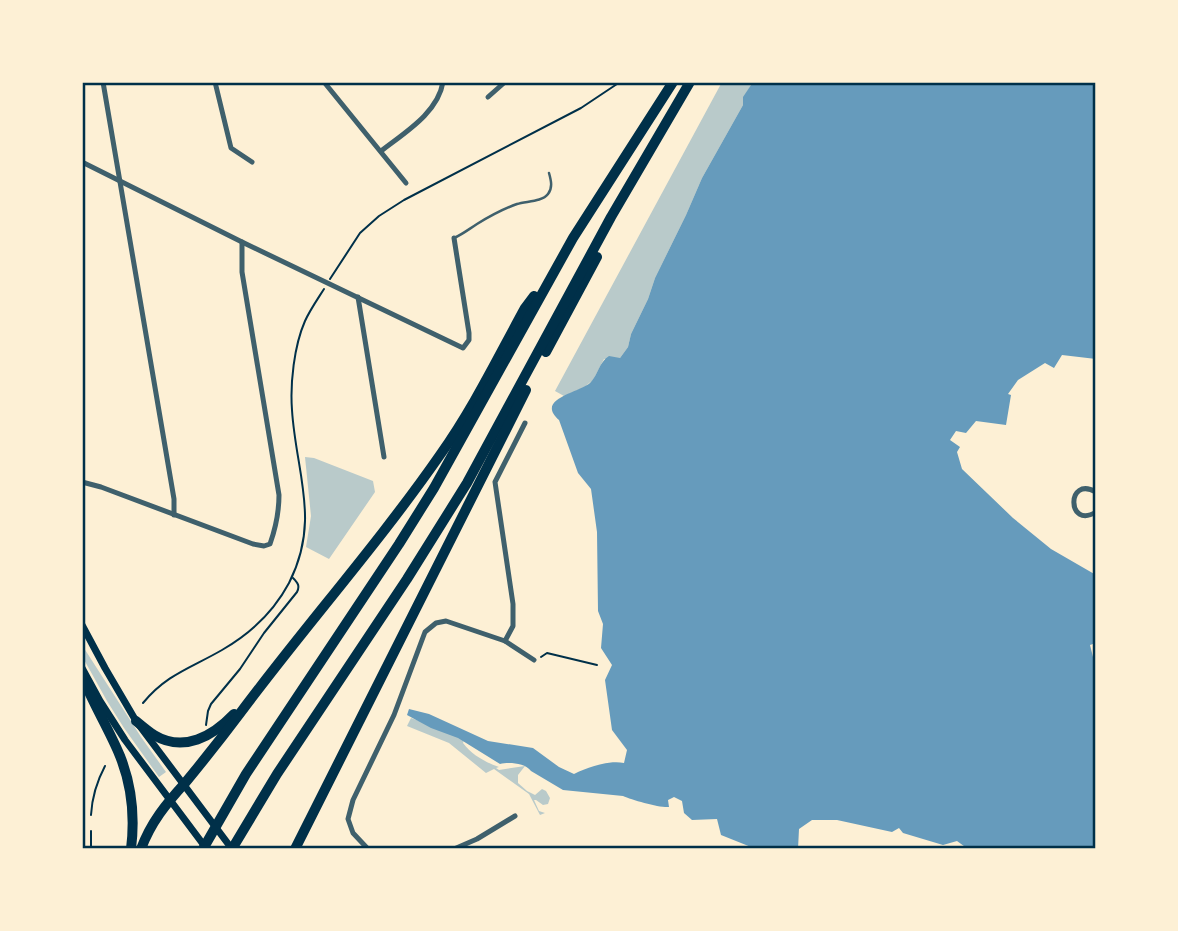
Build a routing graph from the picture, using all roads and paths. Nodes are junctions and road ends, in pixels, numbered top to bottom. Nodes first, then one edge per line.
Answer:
1 (103, 82) edge
2 (215, 82) edge
3 (324, 82) edge
4 (443, 82) edge
5 (505, 82) edge
6 (620, 82) edge
7 (673, 82) edge
8 (690, 82) edge
9 (488, 97) dead end
10 (381, 150) junction
11 (82, 162) edge
12 (253, 162) dead end
13 (549, 173) dead end
14 (120, 180) junction
15 (406, 183) dead end
16 (611, 217) junction
17 (454, 238) joint
18 (242, 242) junction
19 (557, 265) junction
20 (330, 279) dead end
21 (325, 287) dead end
22 (358, 297) junction
23 (525, 423) dead end
24 (384, 457) dead end
25 (82, 482) edge
26 (1096, 492) edge
27 (174, 514) junction
28 (1095, 514) edge
29 (292, 576) junction
30 (82, 625) edge
31 (505, 641) junction
32 (534, 660) joint
33 (597, 665) dead end
34 (82, 668) edge
35 (82, 676) edge
36 (263, 682) junction
37 (143, 703) dead end
38 (136, 721) junction
39 (203, 729) dead end
40 (105, 766) dead end
41 (183, 785) junction
42 (169, 800) junction
43 (91, 815) dead end
44 (515, 816) dead end
45 (91, 831) dead end
46 (305, 831) junction
47 (477, 839) junction
48 (91, 849) edge
49 (131, 849) edge
50 (141, 849) edge
51 (205, 849) edge
52 (232, 849) edge
53 (295, 849) edge
54 (302, 849) edge
55 (368, 849) edge
56 (454, 849) edge
57 (481, 849) edge

1 - 14 street
2 - 12 street
3 - 10 street
4 - 10 street
5 - 9 street
6 - 20 path
7 - 19 highway
8 - 16 highway
10 - 15 street
11 - 14 street
13 - 17 lane
14 - 18 street
14 - 27 street
16 - 46 highway
16 - 52 highway
17 - 22 street
18 - 22 street
18 - 27 street
19 - 36 highway
19 - 51 highway
21 - 29 path
22 - 24 street
23 - 31 street
25 - 27 street
26 - 28 street
29 - 37 path
29 - 39 path
30 - 38 main road
31 - 32 street
31 - 55 street
32 - 33 path
34 - 42 main road
35 - 49 highway
36 - 38 highway
36 - 41 highway
38 - 41 main road
40 - 43 path
41 - 42 highway
41 - 52 main road
42 - 50 highway
42 - 51 main road
44 - 47 street
45 - 48 path
46 - 53 highway
46 - 54 highway
47 - 56 street
47 - 57 street

